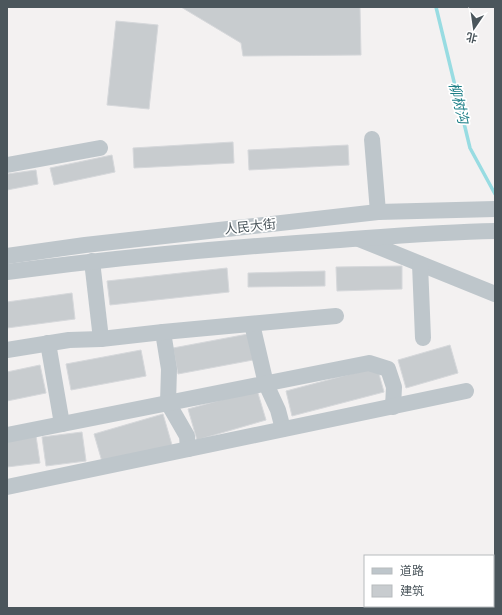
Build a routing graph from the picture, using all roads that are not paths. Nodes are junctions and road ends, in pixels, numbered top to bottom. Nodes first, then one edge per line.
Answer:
1 (372, 139) dead end
2 (100, 148) dead end
3 (7, 165) edge
4 (495, 210) edge
5 (378, 212) junction
6 (495, 231) edge
7 (358, 238) junction
8 (7, 256) edge
9 (92, 261) junction
10 (420, 264) junction
11 (7, 272) edge
12 (495, 294) edge
13 (336, 316) dead end
14 (252, 324) junction
15 (163, 332) junction
16 (423, 338) dead end
17 (101, 339) junction
18 (48, 343) junction
19 (7, 350) edge
20 (266, 384) junction
21 (466, 391) dead end
22 (168, 403) junction
23 (392, 406) junction
24 (62, 424) junction
25 (283, 430) junction
26 (7, 435) edge
27 (188, 449) junction
28 (7, 487) edge

1 - 5 street
2 - 3 street
4 - 5 street, 人民大街
5 - 8 street, 人民大街
6 - 7 street, 人民大街
7 - 9 street, 人民大街
7 - 10 street
9 - 11 street, 人民大街
9 - 17 street
10 - 12 street
10 - 16 street
13 - 14 street
14 - 15 street
14 - 20 street
15 - 17 street
15 - 22 street
17 - 18 street
18 - 19 street
18 - 24 street
20 - 22 street
20 - 23 street
20 - 25 street
21 - 23 street
22 - 24 street
22 - 27 street
23 - 25 street
24 - 26 street
25 - 27 street
27 - 28 street

